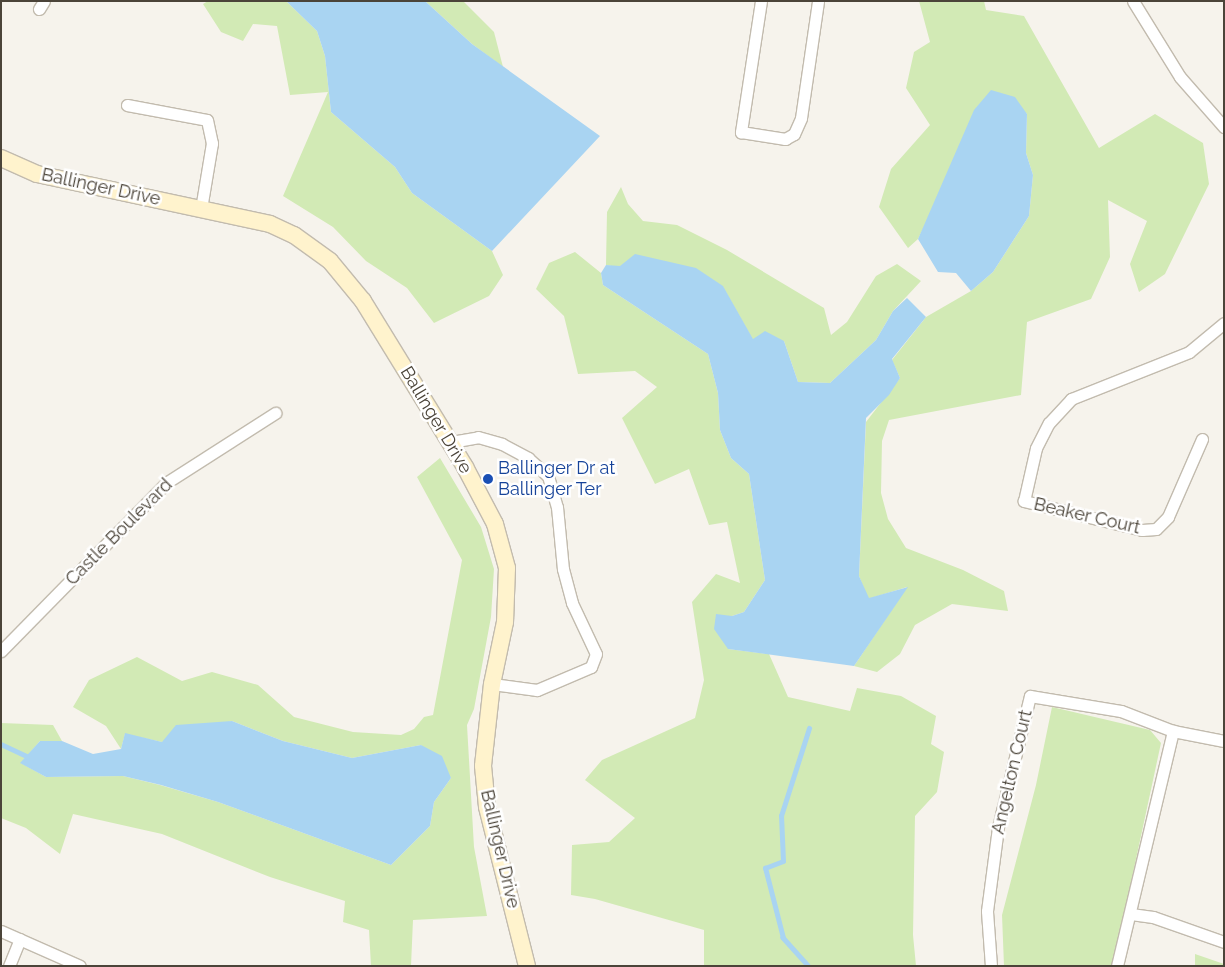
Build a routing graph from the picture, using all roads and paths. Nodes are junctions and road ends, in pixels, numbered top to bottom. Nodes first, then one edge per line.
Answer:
1 (761, 1) edge
2 (818, 1) edge
3 (1133, 1) edge
4 (127, 105) dead end
5 (1224, 127) edge
6 (1, 158) edge
7 (201, 209) junction
8 (1224, 324) edge
9 (275, 413) dead end
10 (1202, 439) dead end
11 (450, 442) junction
12 (1, 651) edge
13 (492, 684) junction
14 (1173, 731) junction
15 (1224, 741) edge
16 (1131, 914) junction
17 (1, 931) edge
18 (20, 939) junction
19 (1224, 942) edge
20 (9, 966) edge
21 (80, 966) edge
22 (526, 966) edge
23 (990, 966) edge
24 (1117, 966) edge

1 - 2 street
3 - 5 street
4 - 7 street
6 - 7 street, Ballinger Drive
7 - 11 street, Ballinger Drive
8 - 10 street, Beaker Court
9 - 12 street, Castle Boulevard
11 - 13 street, Ballinger Drive
11 - 13 street
13 - 22 street, Ballinger Drive
14 - 15 street, Angelton Court
14 - 16 street
14 - 23 street, Angelton Court
16 - 19 street
16 - 24 street
17 - 18 street
18 - 20 street
18 - 21 street

